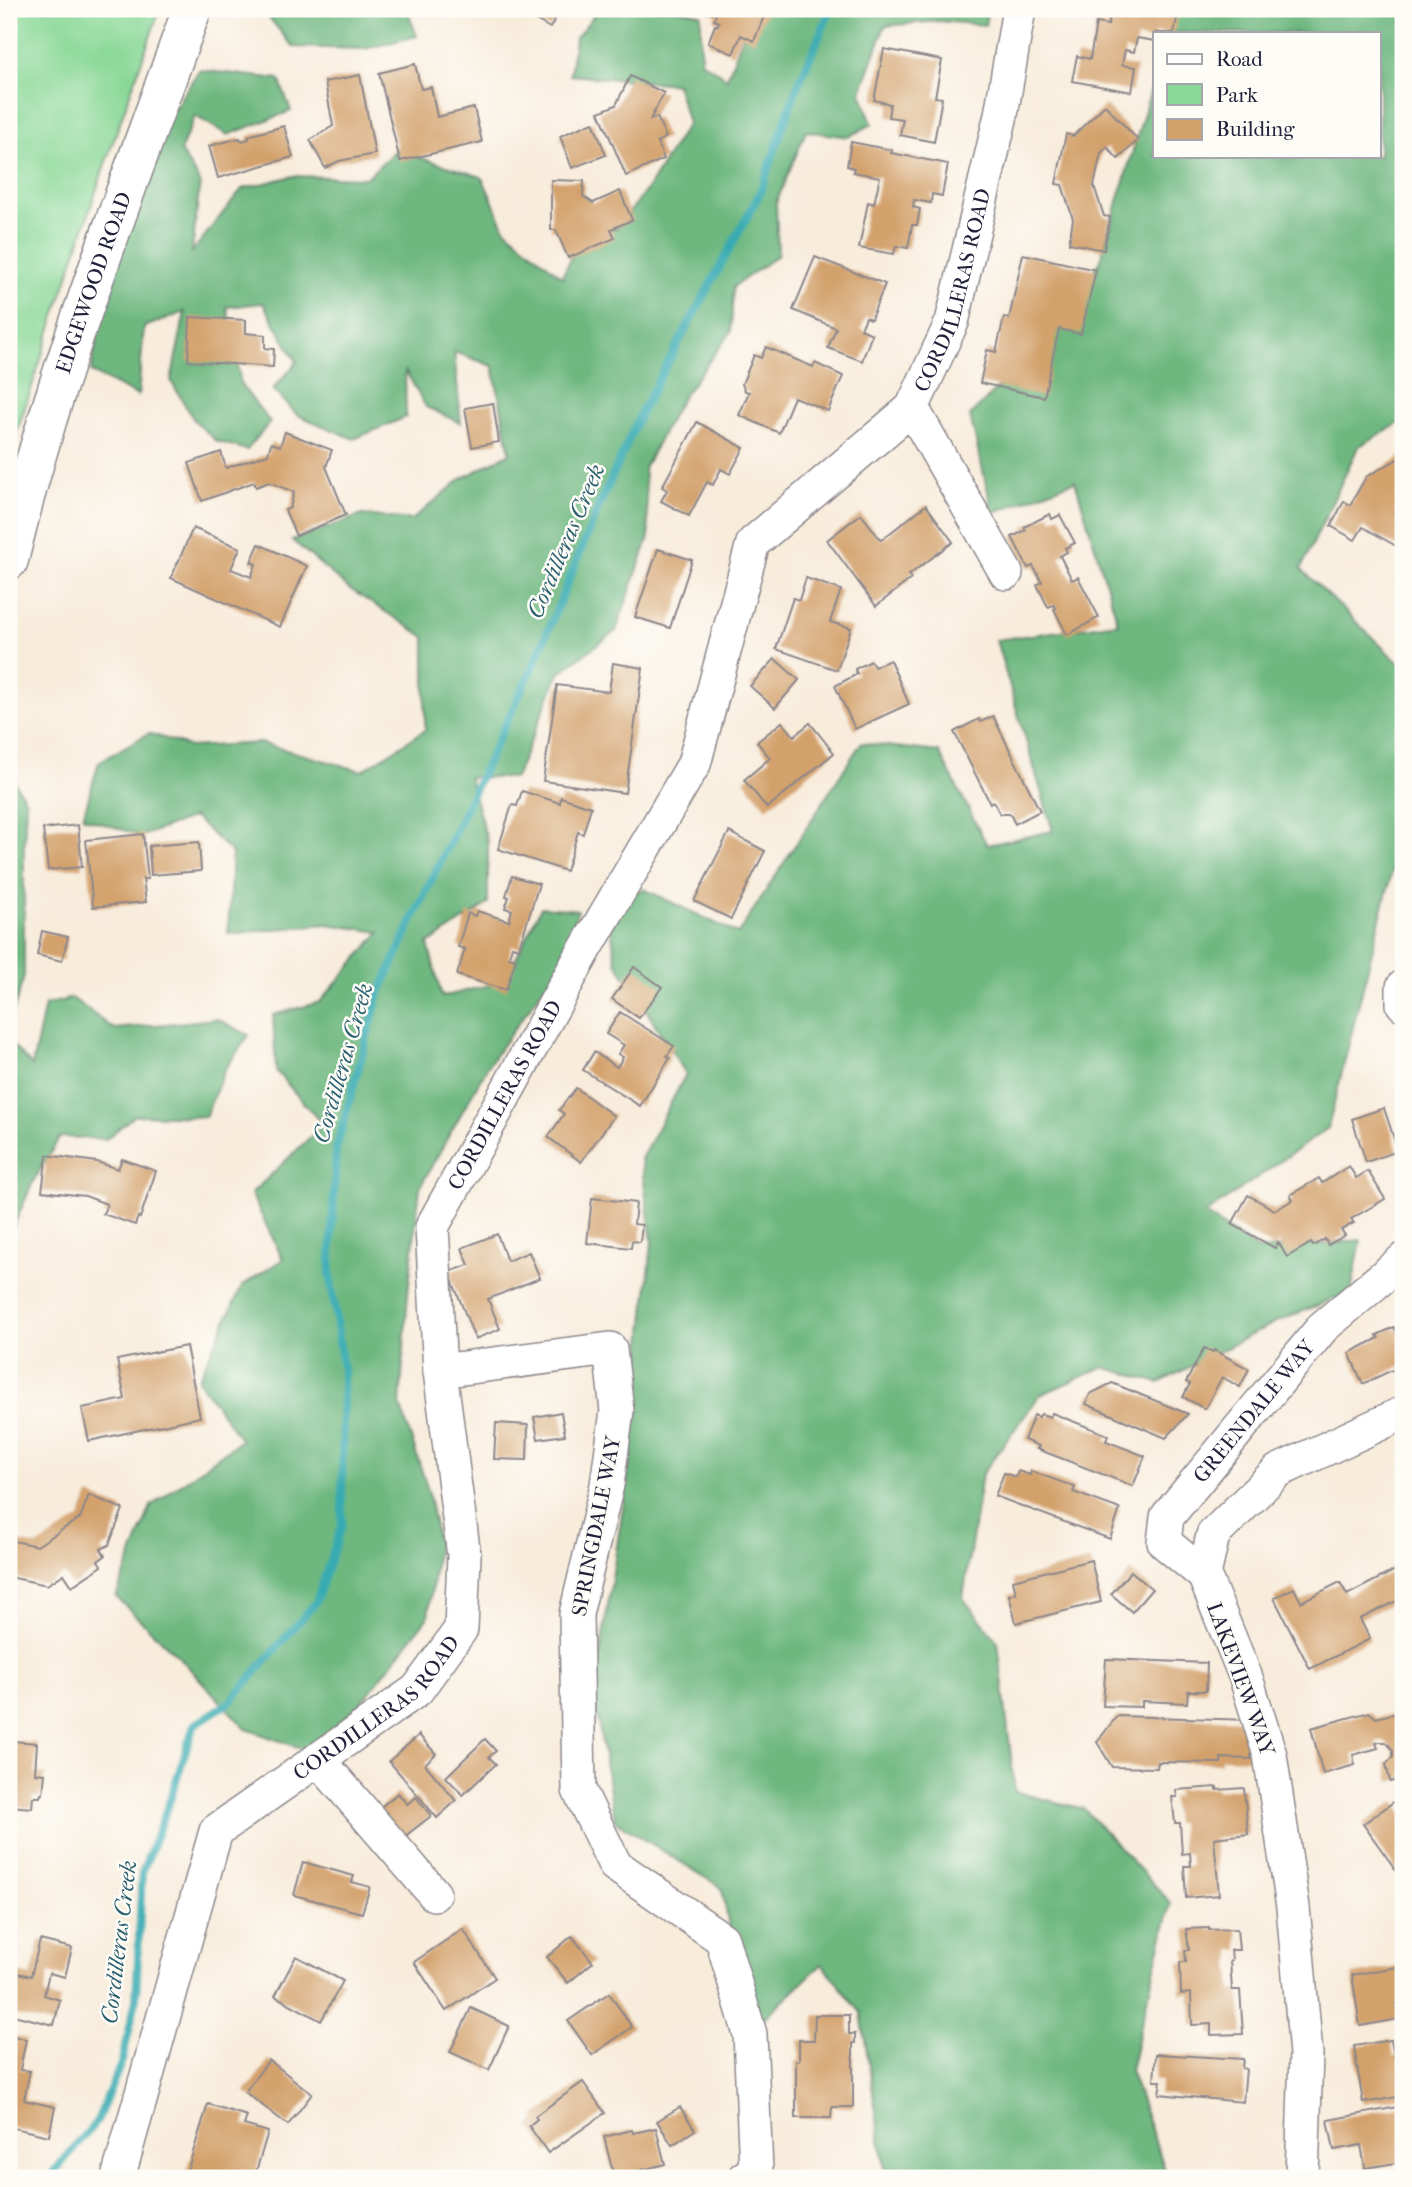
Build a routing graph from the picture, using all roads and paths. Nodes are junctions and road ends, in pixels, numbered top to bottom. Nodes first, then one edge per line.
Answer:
1 (192, 9) edge
2 (1020, 9) edge
3 (912, 408) junction
4 (9, 560) edge
5 (1006, 573) dead end
6 (1403, 987) edge
7 (1403, 1004) edge
8 (1403, 1260) edge
9 (440, 1371) junction
10 (1403, 1413) edge
11 (1204, 1575) junction
12 (318, 1759) junction
13 (434, 1894) dead end
14 (118, 2178) edge
15 (744, 2178) edge
16 (1302, 2178) edge

1 - 4 main road, EDGEWOOD ROAD
2 - 3 street, CORDILLERAS ROAD
3 - 5 street
3 - 9 street, CORDILLERAS ROAD
6 - 7 street
8 - 11 street, GREENDALE WAY
9 - 12 street, CORDILLERAS ROAD
9 - 15 street, SPRINGDALE WAY
10 - 11 street, LAKEVIEW WAY
11 - 16 street, LAKEVIEW WAY
12 - 13 street
12 - 14 street, CORDILLERAS ROAD

